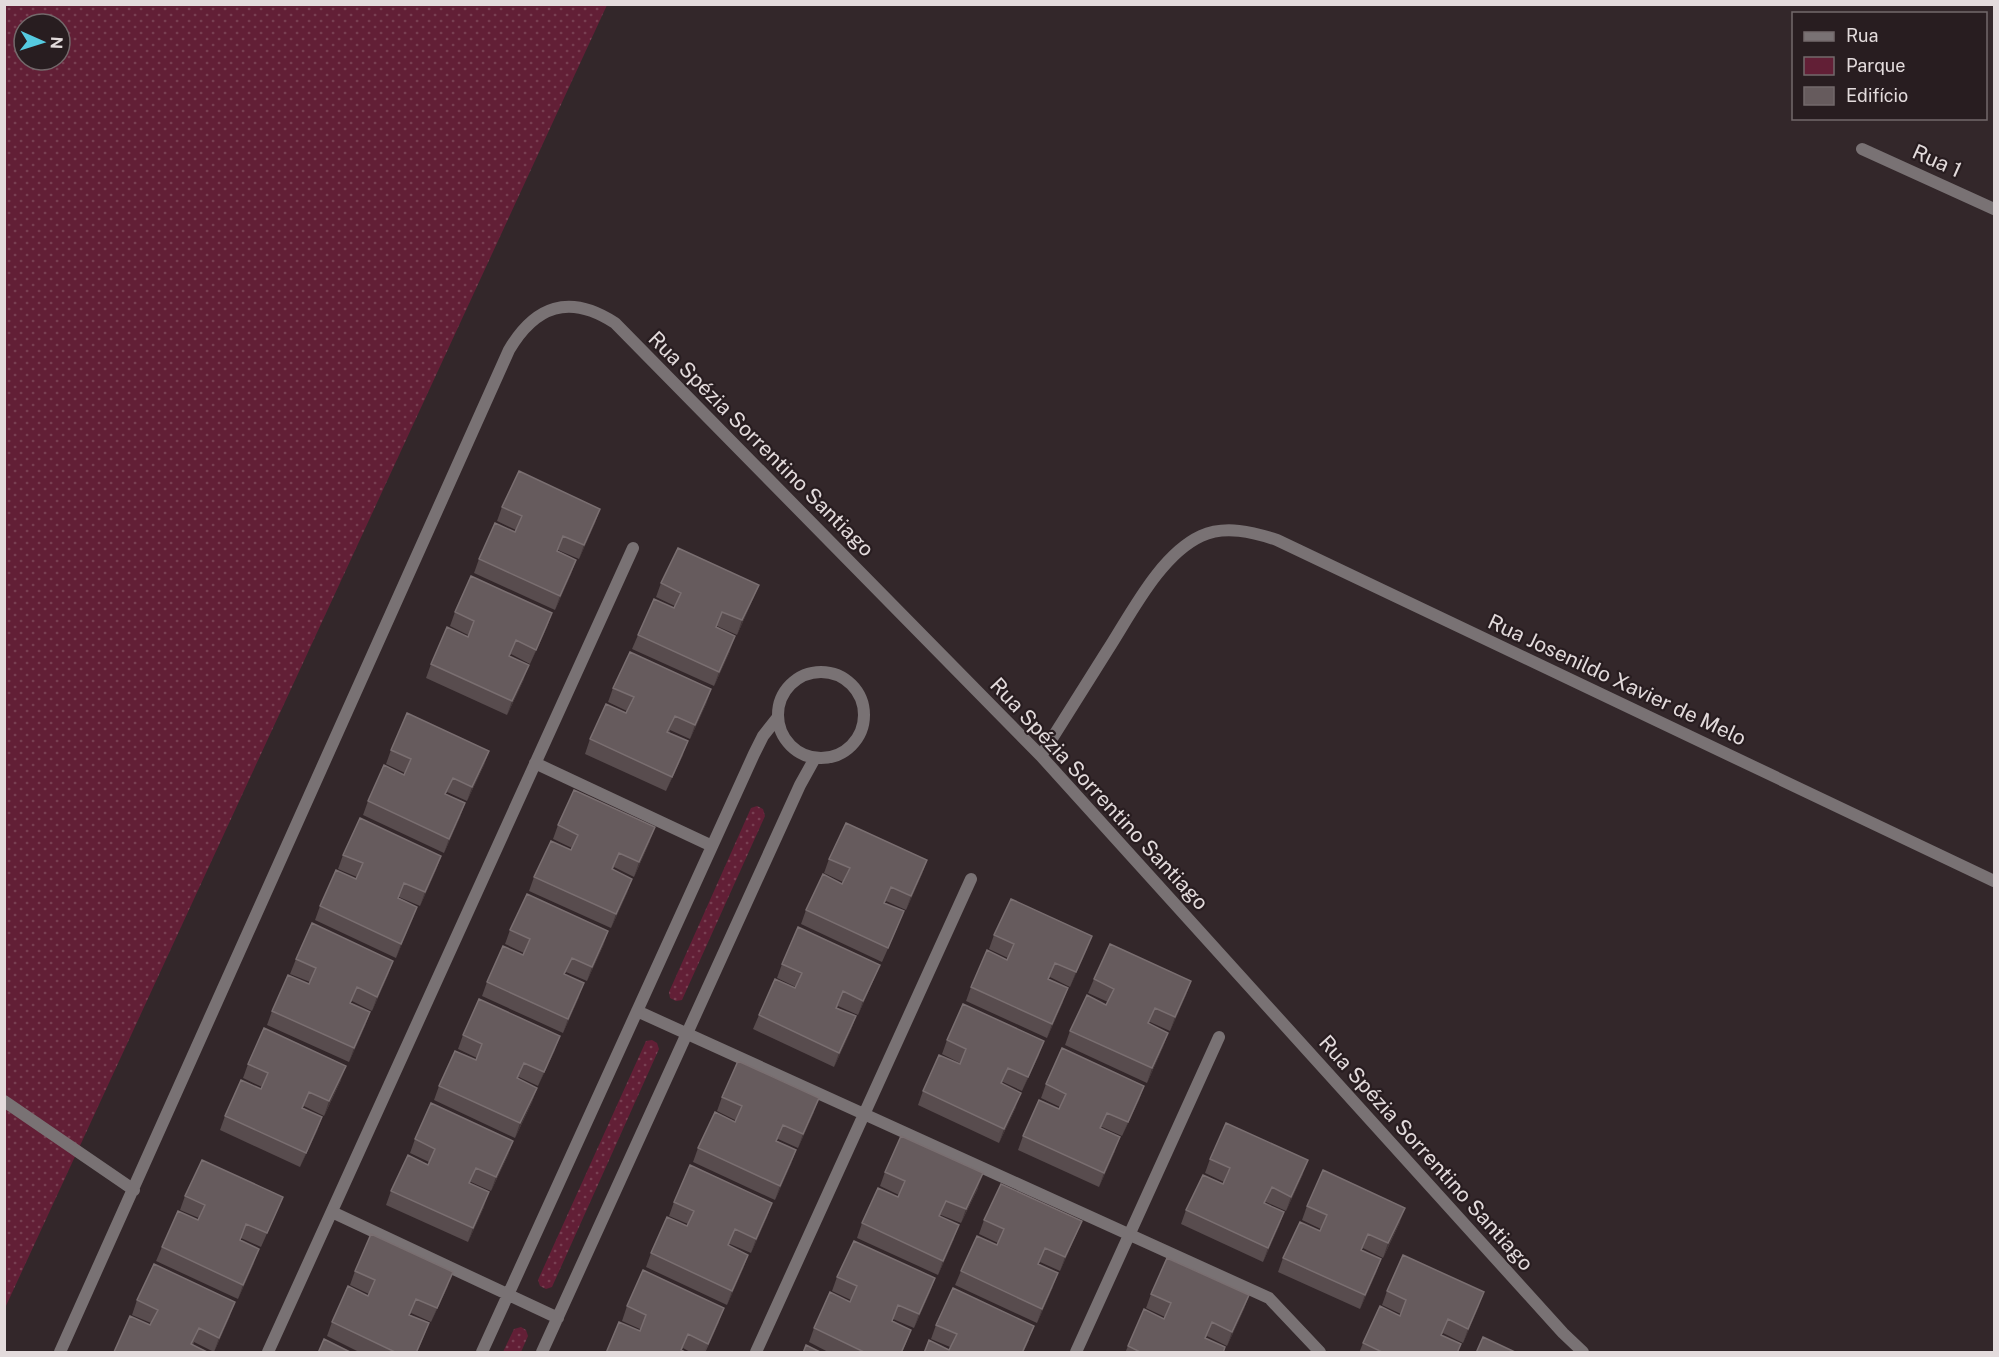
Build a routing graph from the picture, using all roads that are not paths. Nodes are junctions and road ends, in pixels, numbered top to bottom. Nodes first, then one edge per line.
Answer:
1 (1863, 149) dead end
2 (1995, 209) edge
3 (633, 548) dead end
4 (778, 717) junction
5 (1041, 756) junction
6 (815, 758) junction
7 (535, 763) junction
8 (712, 846) junction
9 (971, 879) dead end
10 (1995, 881) edge
11 (637, 1011) junction
12 (687, 1035) junction
13 (1219, 1036) dead end
14 (4, 1101) edge
15 (864, 1115) junction
16 (134, 1190) junction
17 (332, 1212) junction
18 (1130, 1234) junction
19 (509, 1294) junction
20 (558, 1318) junction
21 (60, 1353) edge
22 (268, 1353) edge
23 (482, 1353) edge
24 (542, 1353) edge
25 (756, 1353) edge
26 (1076, 1353) edge
27 (1320, 1353) edge
28 (1583, 1353) edge

1 - 2 street, Rua 1
3 - 7 street
4 - 6 street
4 - 6 street
4 - 8 street
5 - 10 street, Rua Josenildo Xavier de Melo
5 - 16 street, Rua Spézia Sorrentino Santiago
5 - 28 street, Rua Spézia Sorrentino Santiago
6 - 12 street
7 - 8 street
7 - 17 street
8 - 11 street
9 - 15 street
11 - 12 street
11 - 19 street
12 - 15 street
12 - 20 street
13 - 18 street
14 - 16 street
15 - 18 street
15 - 25 street
16 - 21 street
17 - 19 street
17 - 22 street
18 - 26 street
18 - 27 street
19 - 20 street
19 - 23 street
20 - 24 street

